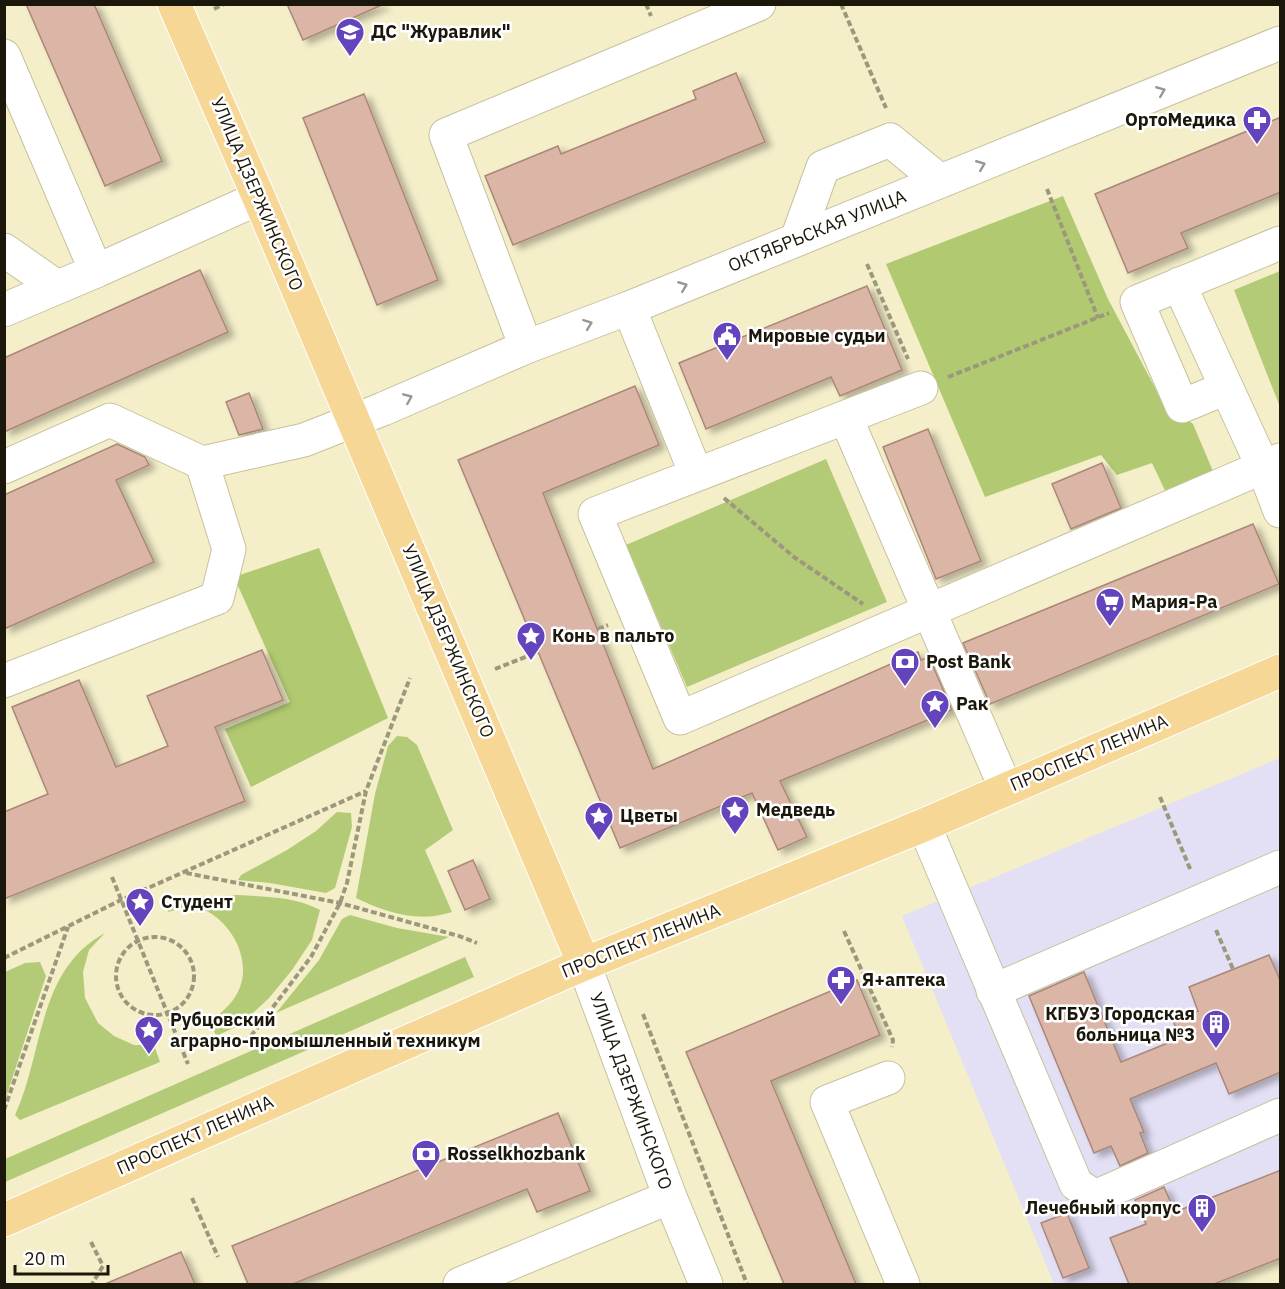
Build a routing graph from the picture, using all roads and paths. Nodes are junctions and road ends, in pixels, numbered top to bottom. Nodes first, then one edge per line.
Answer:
1 (174, 4) edge
2 (224, 4) edge
3 (759, 4) edge
4 (841, 4) edge
5 (214, 9) dead end
6 (1281, 43) edge
7 (4, 56) edge
8 (887, 112) dead end
9 (940, 181) junction
10 (1047, 189) dead end
11 (259, 198) junction
12 (797, 239) junction
13 (1281, 243) edge
14 (4, 250) edge
15 (867, 264) dead end
16 (96, 271) junction
17 (1179, 284) junction
18 (57, 287) junction
19 (1137, 302) junction
20 (629, 308) junction
21 (4, 310) edge
22 (1098, 318) junction
23 (525, 347) junction
24 (921, 388) junction
25 (1226, 388) junction
26 (846, 418) junction
27 (353, 420) junction
28 (202, 463) junction
29 (1272, 463) edge
30 (4, 467) edge
31 (696, 474) junction
32 (1281, 511) edge
33 (929, 612) junction
34 (895, 626) junction
35 (538, 652) dead end
36 (495, 669) dead end
37 (1281, 671) edge
38 (410, 678) dead end
39 (4, 681) edge
40 (1006, 789) junction
41 (366, 791) junction
42 (924, 825) junction
43 (1281, 867) edge
44 (184, 872) junction
45 (112, 877) dead end
46 (121, 900) junction
47 (340, 903) junction
48 (68, 926) junction
49 (844, 931) dead end
50 (137, 940) junction
51 (477, 943) dead end
52 (4, 958) edge
53 (584, 964) junction
54 (993, 991) junction
55 (167, 1014) junction
56 (643, 1014) dead end
57 (251, 1036) dead end
58 (188, 1064) dead end
59 (888, 1078) joint
60 (4, 1110) edge
61 (1281, 1116) edge
62 (670, 1197) junction
63 (192, 1198) dead end
64 (4, 1220) edge
65 (91, 1242) dead end
66 (218, 1257) dead end
67 (516, 1274) edge
68 (92, 1284) edge
69 (460, 1284) edge
70 (706, 1284) edge
71 (747, 1284) edge
72 (903, 1284) edge

1 - 11 main road, УЛИЦА ДЗЕРЖИНСКОГО
2 - 5 path
3 - 23 street
4 - 8 path
9 -> 6 street, ОКТЯБРЬСКАЯ УЛИЦА
7 - 16 street
9 - 12 street, ОКТЯБРЬСКАЯ УЛИЦА
9 - 12 street
10 - 22 path
11 - 16 street
11 - 27 main road, УЛИЦА ДЗЕРЖИНСКОГО
20 -> 12 street, ОКТЯБРЬСКАЯ УЛИЦА
13 - 17 street
14 - 18 street
15 - 24 path
16 - 18 street
17 - 19 street
17 - 25 street
18 - 21 street
19 - 22 path
19 - 25 street
23 -> 20 street, ОКТЯБРЬСКАЯ УЛИЦА
20 - 31 street
22 - 24 path
27 -> 23 street, ОКТЯБРЬСКАЯ УЛИЦА
24 - 26 street
25 - 29 street
26 - 31 street
26 - 33 street
27 - 28 street, ОКТЯБРЬСКАЯ УЛИЦА
27 - 53 main road, УЛИЦА ДЗЕРЖИНСКОГО
28 - 30 street
28 - 39 street
29 - 32 street
29 - 33 street
31 - 34 path
31 - 34 street
33 - 34 street
33 - 40 street
35 - 36 path
37 - 40 main road, ПРОСПЕКТ ЛЕНИНА
38 - 41 path
40 - 42 main road, ПРОСПЕКТ ЛЕНИНА
41 - 44 path
41 - 47 path
42 - 53 main road, ПРОСПЕКТ ЛЕНИНА
42 - 54 street
43 - 54 street
44 - 46 path
44 - 47 path
45 - 46 path
46 - 48 path
46 - 50 path
47 - 51 path
47 - 57 path
48 - 52 path
48 - 60 path
49 - 59 path
50 - 55 path
50 - 55 path
50 - 55 path
53 - 62 street, УЛИЦА ДЗЕРЖИНСКОГО
53 - 64 main road, ПРОСПЕКТ ЛЕНИНА
54 - 61 street
55 - 58 path
56 - 71 path
59 - 72 street
62 - 67 street
62 - 70 street, УЛИЦА ДЗЕРЖИНСКОГО
63 - 66 path
65 - 68 path
67 - 69 street

